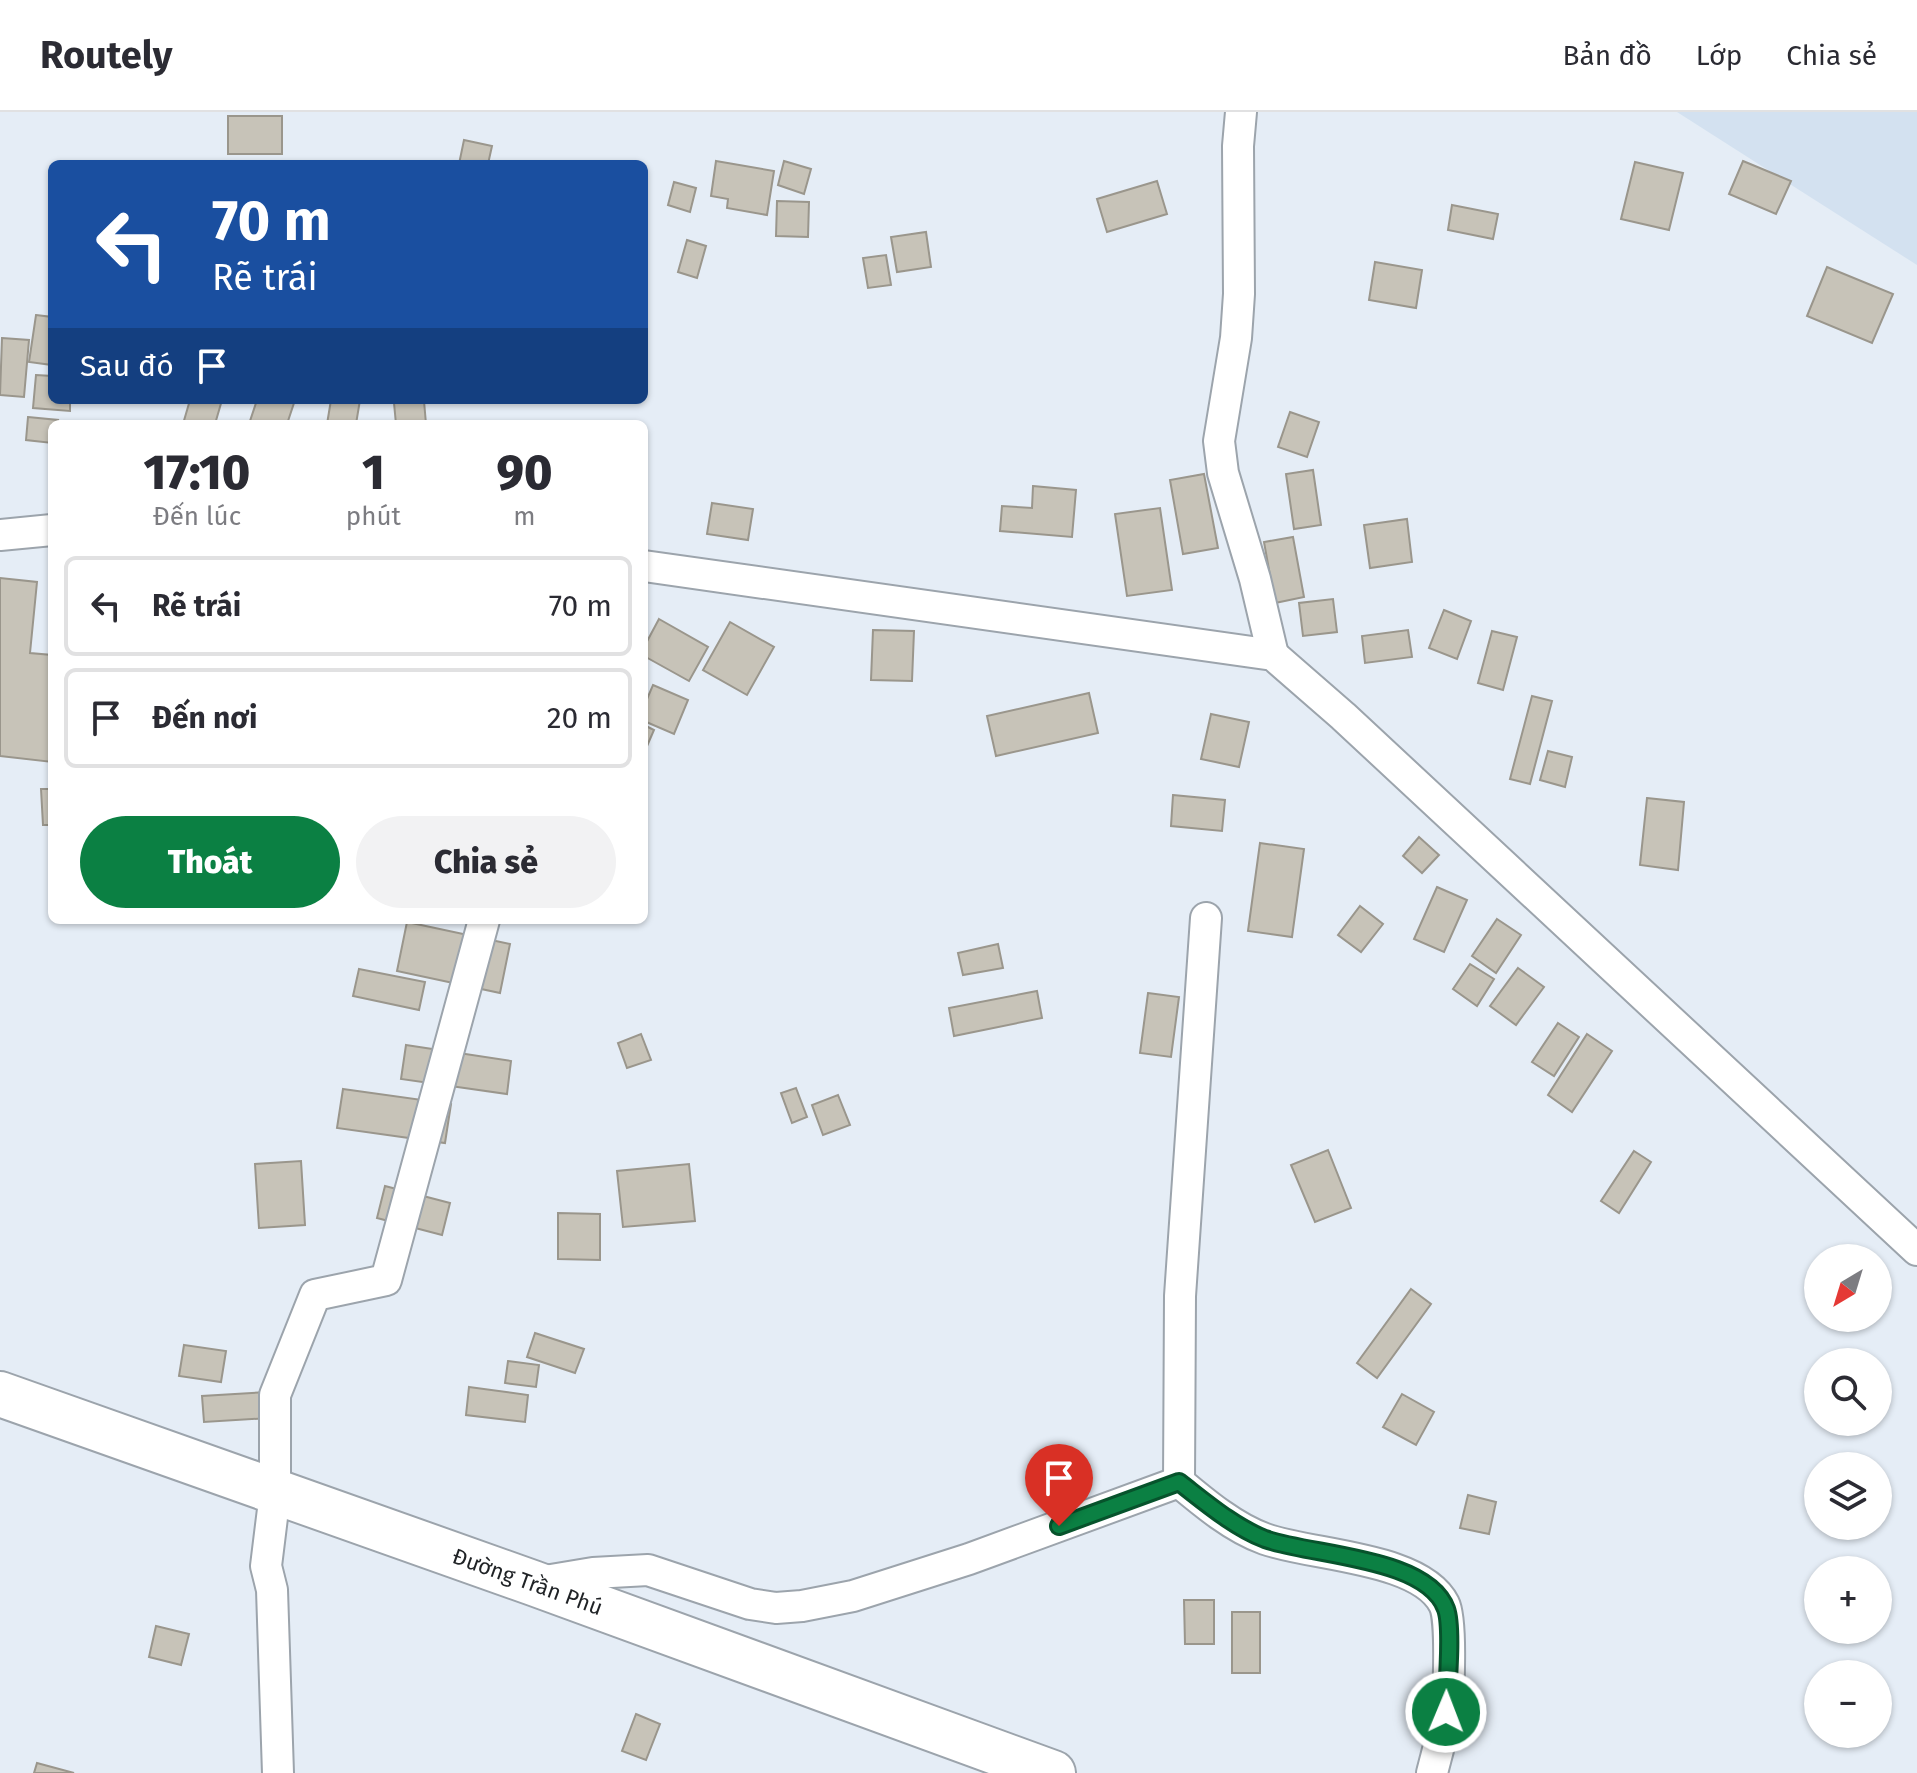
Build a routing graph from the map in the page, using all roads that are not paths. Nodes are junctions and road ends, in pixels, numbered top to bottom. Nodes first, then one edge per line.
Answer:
1 (1241, 112) edge
2 (48, 530) edge
3 (0, 535) edge
4 (648, 567) edge
5 (1273, 655) junction
6 (1206, 918) dead end
7 (483, 924) edge
8 (1917, 1250) edge
9 (0, 1394) edge
10 (1179, 1482) junction
11 (275, 1493) junction
12 (533, 1583) junction
13 (278, 1773) edge
14 (1053, 1773) edge
15 (1432, 1773) edge

1 - 5 street
2 - 3 street
4 - 5 street
5 - 8 street
6 - 10 street
7 - 11 street
9 - 11 main road, Đường Trần Phú
10 - 12 street
10 - 15 street
11 - 12 main road, Đường Trần Phú
11 - 13 street
12 - 14 main road, Đường Trần Phú

